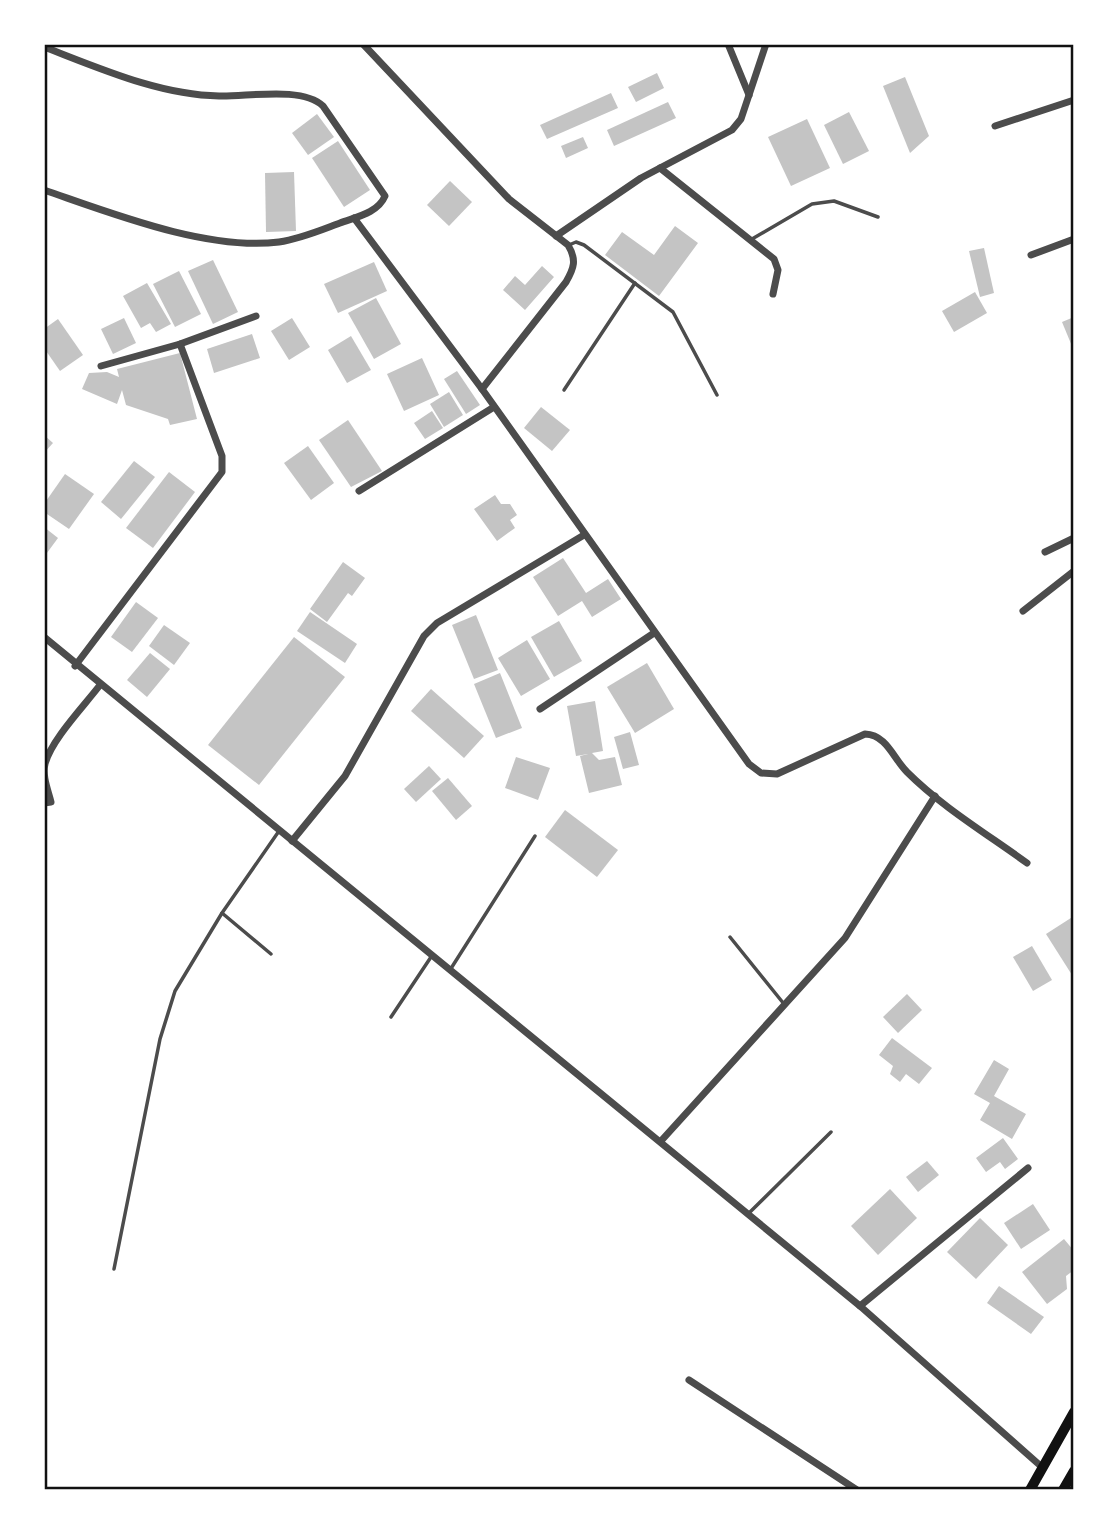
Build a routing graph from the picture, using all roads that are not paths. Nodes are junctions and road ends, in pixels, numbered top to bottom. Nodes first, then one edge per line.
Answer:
1 (363, 44) edge
2 (728, 44) edge
3 (766, 44) edge
4 (44, 47) edge
5 (750, 95) junction
6 (1074, 100) edge
7 (995, 126) dead end
8 (660, 168) junction
9 (44, 190) edge
10 (878, 216) dead end
11 (354, 218) junction
12 (556, 236) junction
13 (1074, 239) edge
14 (750, 240) junction
15 (568, 245) junction
16 (1031, 255) dead end
17 (635, 283) junction
18 (773, 294) dead end
19 (256, 316) dead end
20 (180, 344) junction
21 (101, 366) dead end
22 (482, 389) junction
23 (564, 390) dead end
24 (717, 395) dead end
25 (494, 407) junction
26 (359, 491) dead end
27 (583, 535) junction
28 (1074, 538) edge
29 (1045, 552) dead end
30 (1074, 571) edge
31 (1023, 611) dead end
32 (654, 633) junction
33 (44, 637) edge
34 (75, 666) junction
35 (100, 685) junction
36 (540, 709) dead end
37 (936, 796) junction
38 (44, 803) edge
39 (279, 831) junction
40 (536, 836) dead end
41 (292, 841) junction
42 (1027, 863) dead end
43 (222, 913) junction
44 (730, 937) dead end
45 (271, 954) dead end
46 (432, 955) junction
47 (450, 970) junction
48 (784, 1004) junction
49 (391, 1017) dead end
50 (831, 1132) dead end
51 (661, 1141) junction
52 (1028, 1168) dead end
53 (748, 1213) junction
54 (114, 1269) dead end
55 (860, 1306) junction
56 (690, 1380) dead end
57 (1074, 1412) edge
58 (1043, 1468) junction
59 (1074, 1471) edge
60 (857, 1490) edge
61 (1030, 1490) edge
62 (1063, 1490) edge

1 - 12 street
2 - 5 street
3 - 5 street
4 - 11 street
5 - 8 street
6 - 7 street
8 - 12 street
8 - 14 street
9 - 11 street
10 - 14 lane
11 - 22 street
12 - 15 street
13 - 16 street
14 - 18 street
15 - 17 lane
15 - 22 street
17 - 23 lane
17 - 24 lane
19 - 20 street
20 - 21 street
20 - 34 street
22 - 25 street
25 - 26 street
25 - 27 street
27 - 32 street
27 - 41 street
28 - 29 street
30 - 31 street
32 - 36 street
32 - 37 street
33 - 34 street
34 - 35 street
35 - 38 street
35 - 39 street
37 - 42 street
37 - 48 street
39 - 41 street
39 - 43 lane
40 - 47 lane
41 - 46 street
43 - 45 lane
43 - 54 lane
44 - 48 lane
46 - 47 street
46 - 49 lane
47 - 51 street
48 - 51 street
50 - 53 lane
51 - 53 street
52 - 55 street
53 - 55 street
55 - 58 street
56 - 60 street
57 - 58 main road
58 - 61 main road
59 - 62 main road

